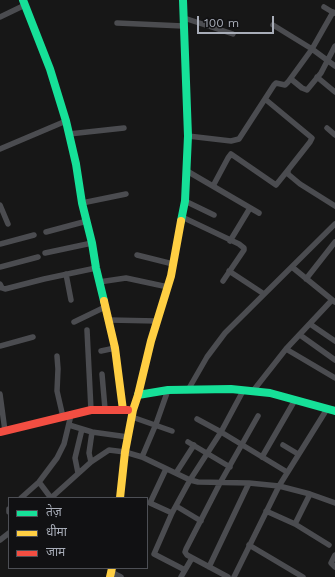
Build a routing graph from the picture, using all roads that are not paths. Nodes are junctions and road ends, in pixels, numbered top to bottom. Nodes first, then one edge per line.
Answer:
1 (183, 0) edge
2 (24, 2) edge
3 (324, 7) dead end
4 (334, 13) edge
5 (0, 17) edge
6 (184, 22) junction
7 (117, 23) dead end
8 (273, 25) dead end
9 (233, 34) dead end
10 (335, 46) edge
11 (312, 49) junction
12 (328, 60) junction
13 (335, 66) edge
14 (317, 77) junction
15 (291, 79) junction
16 (335, 92) edge
17 (265, 99) junction
18 (66, 121) junction
19 (124, 128) dead end
20 (327, 128) dead end
21 (69, 134) junction
22 (335, 135) edge
23 (188, 136) junction
24 (0, 149) edge
25 (288, 170) junction
26 (187, 171) junction
27 (213, 186) junction
28 (126, 194) dead end
29 (185, 201) junction
30 (82, 203) junction
31 (0, 205) edge
32 (335, 206) edge
33 (250, 208) junction
34 (259, 213) dead end
35 (214, 215) dead end
36 (182, 217) junction
37 (87, 222) junction
38 (8, 224) dead end
39 (335, 224) edge
40 (46, 232) dead end
41 (34, 235) dead end
42 (230, 240) junction
43 (335, 242) edge
44 (92, 243) junction
45 (0, 244) edge
46 (45, 252) dead end
47 (137, 255) dead end
48 (38, 257) dead end
49 (173, 264) junction
50 (0, 267) edge
51 (292, 267) junction
52 (96, 268) junction
53 (229, 271) junction
54 (66, 274) junction
55 (306, 279) junction
56 (224, 281) dead end
57 (99, 282) junction
58 (0, 284) edge
59 (168, 287) junction
60 (264, 294) junction
61 (71, 300) dead end
62 (333, 301) edge
63 (105, 307) junction
64 (109, 320) junction
65 (157, 321) junction
66 (74, 322) dead end
67 (310, 324) junction
68 (87, 330) dead end
69 (300, 334) junction
70 (33, 337) dead end
71 (335, 341) edge
72 (0, 346) edge
73 (115, 348) junction
74 (286, 349) junction
75 (102, 351) dead end
76 (57, 356) dead end
77 (335, 360) edge
78 (102, 374) dead end
79 (335, 378) edge
80 (168, 390) junction
81 (188, 390) junction
82 (243, 391) junction
83 (254, 391) junction
84 (0, 394) edge
85 (138, 395) junction
86 (294, 400) junction
87 (105, 409) junction
88 (332, 409) edge
89 (91, 410) junction
90 (123, 410) junction
91 (132, 413) junction
92 (67, 416) junction
93 (258, 416) dead end
94 (197, 419) dead end
95 (156, 424) junction
96 (69, 425) junction
97 (82, 429) junction
98 (172, 431) dead end
99 (2, 432) edge
100 (92, 432) junction
101 (221, 432) junction
102 (128, 437) junction
103 (188, 442) dead end
104 (243, 444) junction
105 (194, 445) junction
106 (283, 445) dead end
107 (125, 452) junction
108 (207, 452) junction
109 (298, 454) junction
110 (142, 457) junction
111 (262, 457) junction
112 (91, 462) junction
113 (230, 467) junction
114 (166, 469) junction
115 (287, 472) junction
116 (78, 473) junction
117 (176, 473) junction
118 (190, 480) junction
119 (38, 482) junction
120 (220, 483) junction
121 (249, 483) junction
122 (279, 486) junction
123 (310, 494) junction
124 (22, 497) edge
125 (50, 497) edge
126 (52, 497) edge
127 (120, 497) edge
128 (335, 503) edge
129 (176, 506) junction
130 (266, 511) junction
131 (172, 513) junction
132 (201, 521) junction
133 (295, 524) junction
134 (8, 534) edge
135 (0, 540) edge
136 (249, 545) junction
137 (329, 545) dead end
138 (335, 555) edge
139 (192, 558) junction
140 (209, 567) junction
141 (335, 567) edge
142 (185, 570) junction
143 (111, 572) edge
144 (219, 575) edge
145 (121, 577) edge
146 (181, 577) edge
147 (228, 577) edge
148 (234, 577) edge
149 (304, 577) edge

1 - 6 street
2 - 5 street
2 - 18 street
3 - 4 street
4 - 11 street
6 - 7 street
6 - 9 street
6 - 23 street
8 - 11 street
10 - 12 street
11 - 12 street
11 - 15 street
12 - 13 street
12 - 14 street
14 - 15 street
14 - 16 street
15 - 17 street
17 - 23 street
17 - 25 street
18 - 21 street
18 - 24 street
19 - 21 street
20 - 22 street
21 - 30 street
23 - 26 street
25 - 27 street
25 - 32 street
26 - 27 street
26 - 29 street
27 - 33 street
28 - 30 street
29 - 35 street
29 - 36 street
30 - 37 street
31 - 38 street
33 - 34 street
33 - 42 street
36 - 42 street
36 - 49 street
37 - 40 street
37 - 44 street
39 - 51 street
41 - 45 street
42 - 53 street
43 - 55 street
44 - 46 street
44 - 52 street
47 - 49 street
48 - 50 street
49 - 59 street
51 - 55 street
51 - 60 street
52 - 54 street
52 - 57 street
53 - 56 street
53 - 60 street
54 - 58 street
54 - 61 street
55 - 62 street
57 - 59 street
57 - 63 street
59 - 65 street
60 - 81 street
62 - 67 street
63 - 64 street
63 - 66 street
64 - 65 street
64 - 73 street
65 - 85 street
67 - 69 street
67 - 71 street
68 - 89 street
69 - 74 street
69 - 77 street
70 - 72 street
73 - 75 street
73 - 90 street
74 - 79 street
74 - 83 street
76 - 92 street
78 - 87 street
80 - 81 street
80 - 85 street
80 - 95 street
81 - 82 street
82 - 83 street
82 - 101 street
83 - 86 street
84 - 99 street
85 - 91 street
86 - 88 street
86 - 111 street
87 - 89 street
87 - 90 street
88 - 109 street
89 - 92 street
90 - 91 street
91 - 95 street
91 - 102 street
92 - 96 street
92 - 99 street
93 - 104 street
94 - 101 street
95 - 98 street
95 - 110 street
96 - 97 street
96 - 119 street
97 - 100 street
97 - 116 street
100 - 102 street
100 - 112 street
101 - 104 street
101 - 108 street
102 - 107 street
103 - 105 street
104 - 111 street
104 - 113 street
105 - 108 street
105 - 117 street
106 - 109 street
107 - 110 street
107 - 112 street
107 - 127 street
108 - 113 street
108 - 118 street
109 - 115 street
110 - 114 street
111 - 115 street
112 - 116 street
113 - 120 street
114 - 117 street
114 - 131 street
115 - 122 street
116 - 126 street
117 - 118 street
118 - 120 street
118 - 129 street
119 - 124 street
119 - 125 street
120 - 121 street
120 - 132 street
121 - 122 street
121 - 140 street
122 - 123 street
122 - 130 street
123 - 128 street
123 - 133 street
129 - 131 street
129 - 132 street
130 - 133 street
130 - 136 street
131 - 142 street
132 - 139 street
133 - 137 street
134 - 135 street
136 - 148 street
136 - 149 street
138 - 141 street
139 - 140 street
139 - 142 street
140 - 144 street
142 - 146 street
143 - 145 street
144 - 147 street

